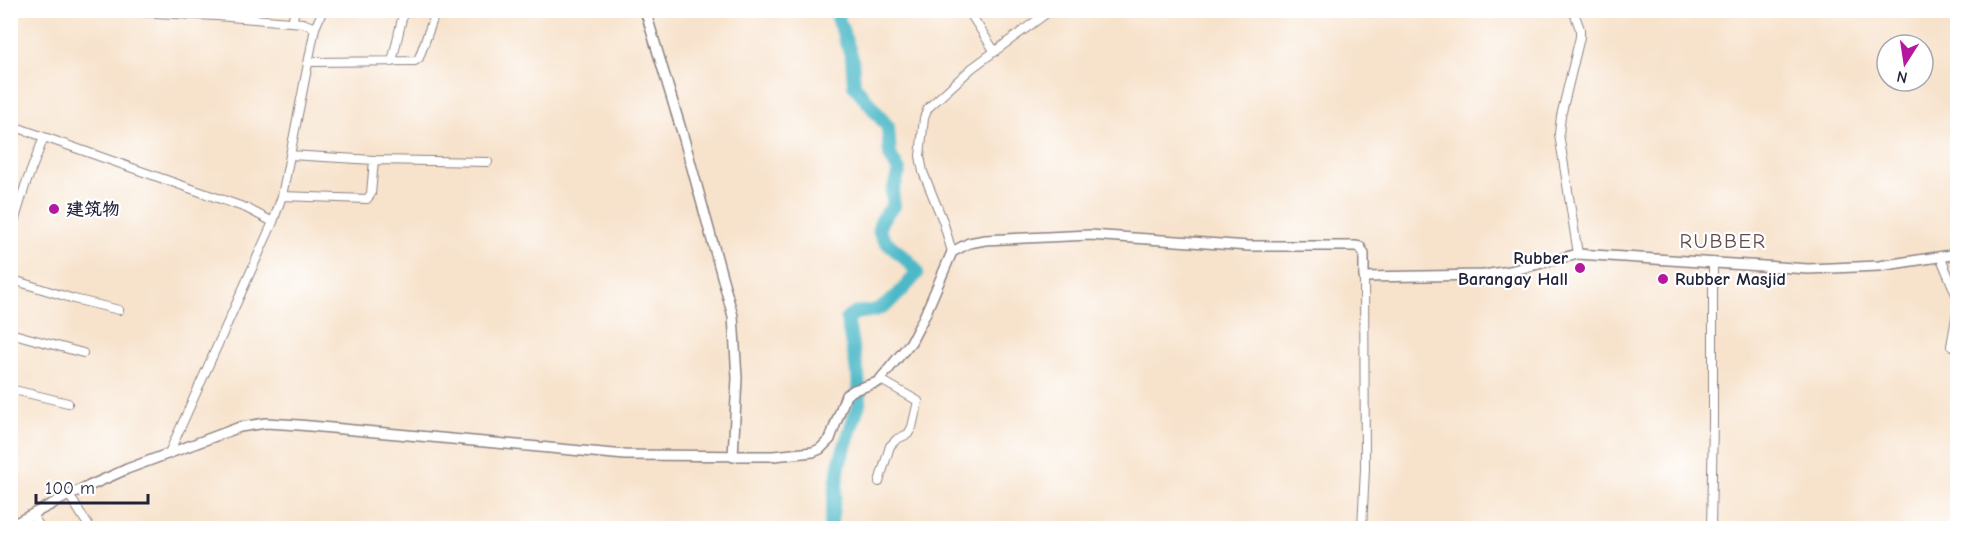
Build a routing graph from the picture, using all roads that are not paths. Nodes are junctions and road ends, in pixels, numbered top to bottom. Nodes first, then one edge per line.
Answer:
1 (94, 10) edge
2 (295, 10) edge
3 (323, 10) edge
4 (404, 10) edge
5 (645, 10) edge
6 (968, 10) edge
7 (1052, 10) edge
8 (1573, 10) edge
9 (436, 11) edge
10 (192, 13) edge
11 (247, 15) edge
12 (292, 22) junction
13 (315, 28) junction
14 (995, 52) junction
15 (309, 62) junction
16 (392, 62) junction
17 (10, 125) edge
18 (44, 137) junction
19 (290, 155) junction
20 (374, 160) junction
21 (488, 162) dead end
22 (282, 196) junction
23 (273, 222) junction
24 (10, 235) edge
25 (952, 252) junction
26 (1578, 254) junction
27 (1958, 254) edge
28 (1940, 256) junction
29 (1713, 262) junction
30 (1364, 278) junction
31 (10, 279) edge
32 (1958, 299) edge
33 (1958, 307) edge
34 (119, 310) dead end
35 (10, 333) edge
36 (1950, 346) dead end
37 (83, 353) dead end
38 (881, 380) junction
39 (10, 389) edge
40 (68, 403) dead end
41 (169, 453) junction
42 (733, 457) junction
43 (879, 482) dead end
44 (69, 495) junction
45 (32, 515) junction
46 (10, 526) edge
47 (41, 528) edge
48 (90, 528) edge
49 (1362, 528) edge
50 (1711, 528) edge

1 - 10 street
2 - 12 street
3 - 13 street
4 - 16 street
5 - 42 street
6 - 14 street
7 - 14 street
8 - 26 street
9 - 16 street
10 - 11 street
11 - 12 street
12 - 13 street
13 - 15 street
14 - 25 street
15 - 16 street
15 - 19 street
17 - 18 street
18 - 23 street
18 - 24 street
19 - 20 street
19 - 22 street
20 - 21 street
20 - 22 street
22 - 23 street
23 - 41 street
25 - 30 street
25 - 38 street
26 - 29 street
26 - 30 street
27 - 28 street
28 - 29 street
28 - 32 street
29 - 50 street
30 - 49 street
31 - 34 street
33 - 36 street
35 - 37 street
38 - 42 street
38 - 43 street
39 - 40 street
41 - 42 street
41 - 44 street
44 - 45 street
44 - 48 street
45 - 46 street
45 - 47 street

